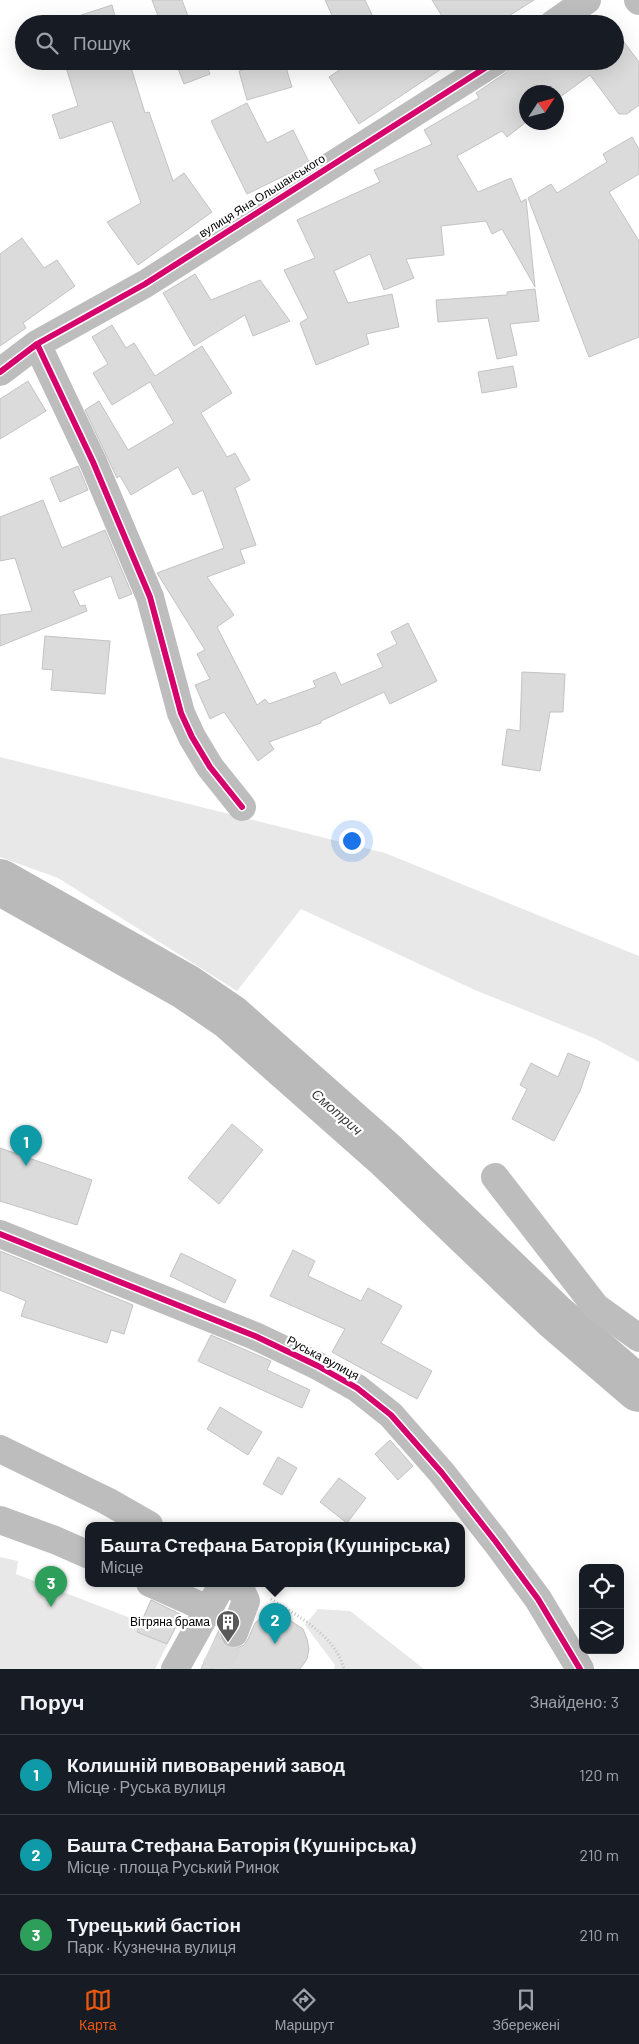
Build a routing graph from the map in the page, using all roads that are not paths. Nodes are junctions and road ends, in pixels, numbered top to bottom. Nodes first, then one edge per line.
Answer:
1 (587, 0) edge
2 (566, 15) edge
3 (482, 70) edge
4 (37, 344) junction
5 (0, 372) edge
6 (242, 807) dead end
7 (495, 1177) dead end
8 (0, 1234) edge
9 (639, 1338) edge
10 (0, 1449) edge
11 (0, 1520) edge
12 (144, 1522) edge
13 (85, 1554) edge
14 (159, 1587) edge
15 (222, 1587) edge
16 (241, 1587) edge
17 (208, 1609) junction
18 (234, 1633) tunnel mouth
19 (174, 1669) edge
20 (580, 1669) edge

1 - 2 street
3 - 4 street, вулиця Яна Ольшанського
4 - 5 street, вулиця Яна Ольшанського
4 - 6 street
7 - 9 street
8 - 20 street, Руська вулиця
10 - 12 street
11 - 13 street
14 - 17 street
15 - 17 street
16 - 18 street
17 - 19 street

